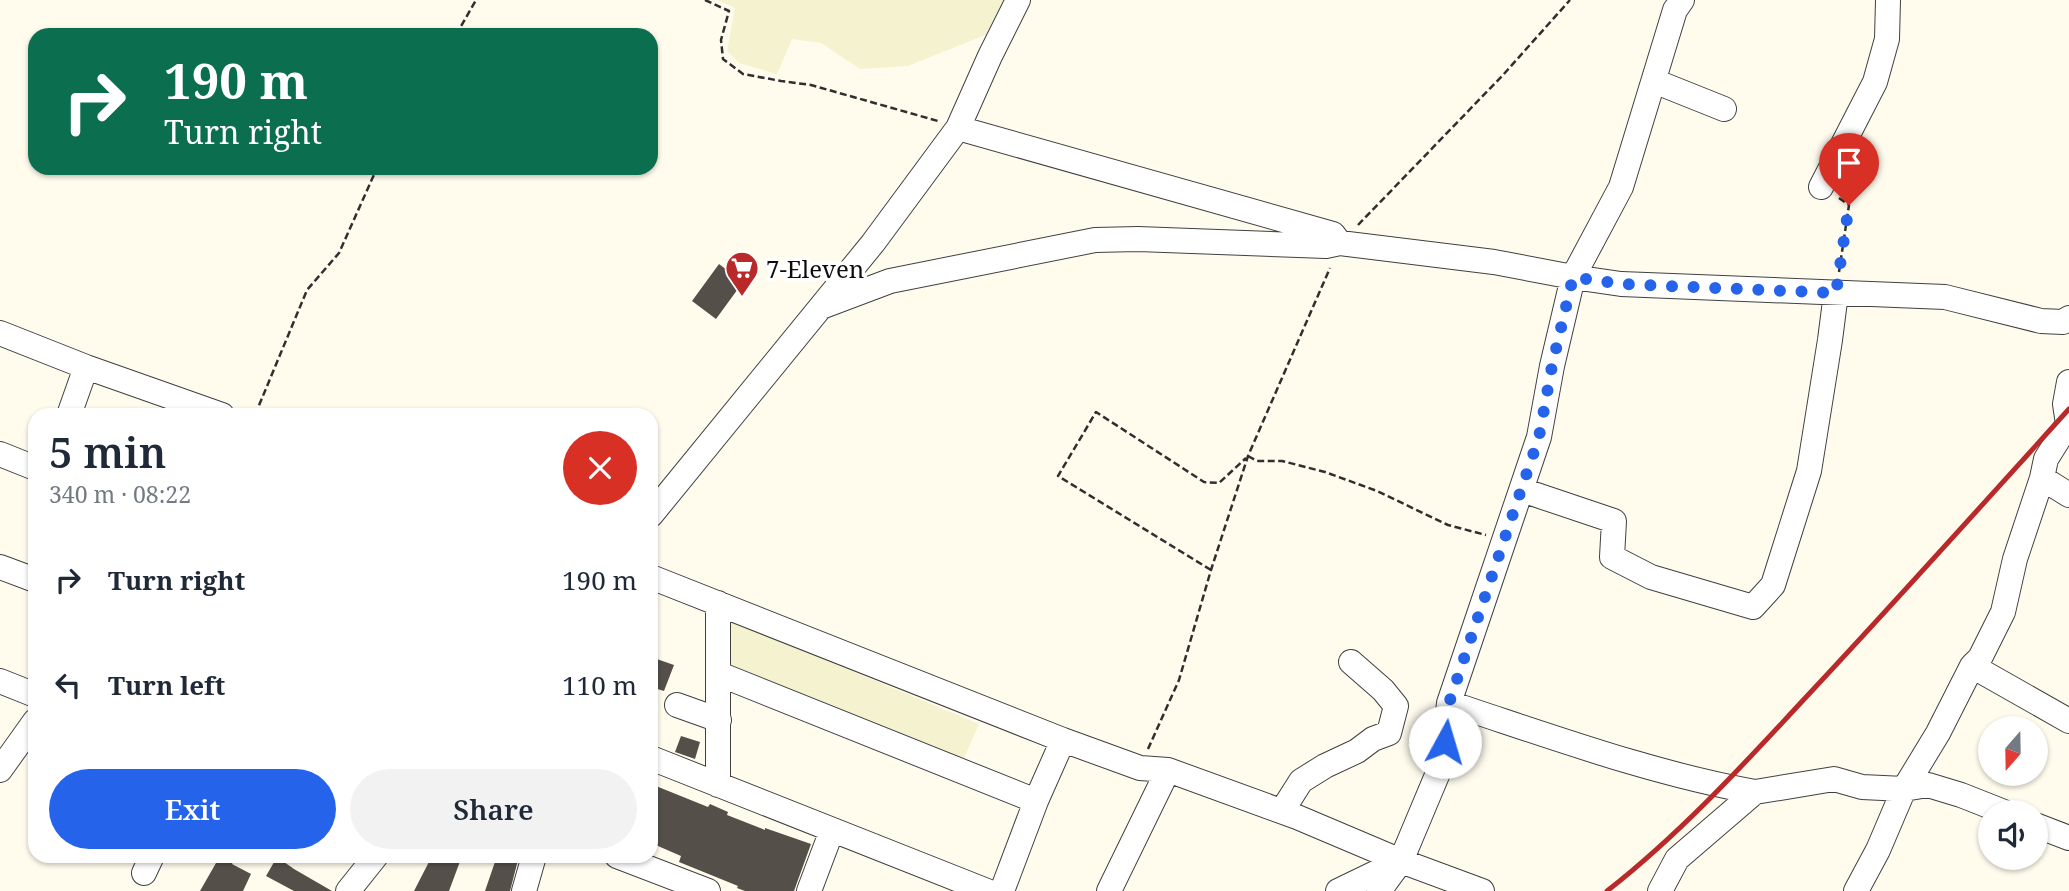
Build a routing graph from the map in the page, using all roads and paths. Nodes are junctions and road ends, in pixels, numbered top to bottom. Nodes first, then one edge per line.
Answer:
1 (476, 0) edge
2 (705, 0) edge
3 (1018, 0) edge
4 (1570, 0) edge
5 (1682, 0) edge
6 (1888, 0) edge
7 (460, 28) edge
8 (1654, 81) junction
9 (1724, 109) dead end
10 (958, 128) junction
11 (374, 175) edge
12 (1821, 187) joint
13 (1340, 243) junction
14 (1573, 277) junction
15 (1836, 293) junction
16 (821, 307) junction
17 (2067, 324) edge
18 (1, 336) edge
19 (86, 367) junction
20 (2069, 382) edge
21 (71, 408) edge
22 (195, 408) edge
23 (258, 408) edge
24 (2068, 423) edge
25 (0, 454) edge
26 (1248, 456) junction
27 (28, 465) edge
28 (2042, 478) junction
29 (1522, 490) junction
30 (2069, 495) edge
31 (658, 506) edge
32 (1505, 540) junction
33 (0, 567) edge
34 (1211, 570) junction
35 (28, 577) edge
36 (658, 580) edge
37 (718, 603) junction
38 (1351, 662) dead end
39 (1972, 666) junction
40 (719, 674) junction
41 (0, 681) edge
42 (28, 692) edge
43 (1449, 703) junction
44 (677, 705) dead end
45 (719, 720) junction
46 (2069, 721) edge
47 (28, 732) edge
48 (1063, 740) junction
49 (658, 761) edge
50 (1140, 768) junction
51 (0, 770) edge
52 (1168, 770) junction
53 (718, 785) junction
54 (1903, 789) junction
55 (1755, 792) junction
56 (1036, 801) junction
57 (1978, 802) edge
58 (1282, 811) junction
59 (832, 830) junction
60 (2048, 830) edge
61 (2069, 838) edge
62 (1401, 861) junction
63 (370, 863) edge
64 (532, 863) edge
65 (635, 863) edge
66 (348, 891) edge
67 (524, 891) edge
68 (708, 891) edge
69 (808, 891) edge
70 (987, 891) edge
71 (1002, 891) edge
72 (1109, 891) edge
73 (1338, 891) edge
74 (1380, 891) edge
75 (1482, 891) edge
76 (1660, 891) edge
77 (1856, 891) edge

1 - 7 path
2 - 10 path
3 - 10 street
4 - 13 path
5 - 8 street
6 - 12 street
8 - 9 street
8 - 14 street
10 - 13 street
10 - 16 street
11 - 23 path
12 - 15 path
13 - 14 street
13 - 16 street
13 - 26 path
14 - 15 street
14 - 29 street
15 - 17 street
15 - 29 street
16 - 31 street
18 - 19 street
19 - 21 street
19 - 22 street
20 - 24 street
24 - 28 street
25 - 27 street
26 - 32 path
26 - 34 path
26 - 34 path
28 - 30 street
28 - 39 street
29 - 32 street
32 - 43 street
33 - 35 street
34 - 50 path
36 - 37 street
37 - 40 street
37 - 48 street
38 - 58 street
39 - 46 street
39 - 54 street
40 - 45 street
40 - 56 street
41 - 42 street
43 - 55 street
43 - 62 street
44 - 45 street
45 - 53 street
47 - 51 street
48 - 50 street
48 - 56 street
49 - 53 street
50 - 52 street
52 - 58 street
52 - 72 street
53 - 59 street
54 - 55 street
54 - 57 street
54 - 77 street
55 - 76 street
56 - 71 street
58 - 62 street
59 - 69 street
59 - 70 street
60 - 61 street
62 - 73 street
62 - 74 street
62 - 75 street
63 - 66 street
64 - 67 street
65 - 68 street

